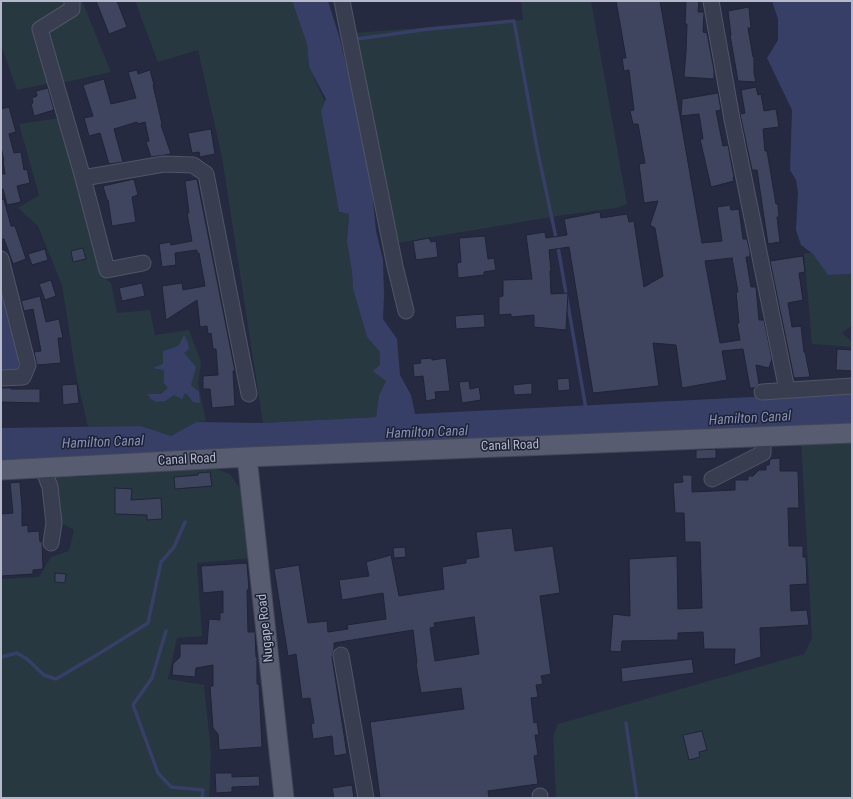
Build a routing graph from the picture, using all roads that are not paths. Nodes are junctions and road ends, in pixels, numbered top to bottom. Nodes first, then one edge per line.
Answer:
1 (72, 1) edge
2 (342, 1) edge
3 (711, 1) edge
4 (83, 178) junction
5 (1, 259) edge
6 (143, 263) dead end
7 (406, 311) dead end
8 (1, 378) edge
9 (852, 386) edge
10 (787, 390) junction
11 (762, 392) dead end
12 (249, 394) dead end
13 (852, 433) edge
14 (763, 436) junction
15 (247, 457) junction
16 (43, 468) junction
17 (1, 470) edge
18 (712, 479) dead end
19 (51, 543) dead end
20 (341, 655) dead end
21 (284, 798) edge
22 (366, 798) edge

1 - 4 street
2 - 7 street
3 - 10 street
4 - 6 street
4 - 12 street
5 - 8 street
9 - 10 street
10 - 11 street
13 - 14 main road, Canal Road
14 - 15 main road, Canal Road
14 - 18 street
15 - 16 main road, Canal Road
15 - 21 main road, Nugape Road
16 - 17 main road, Canal Road
16 - 19 street
20 - 22 street

